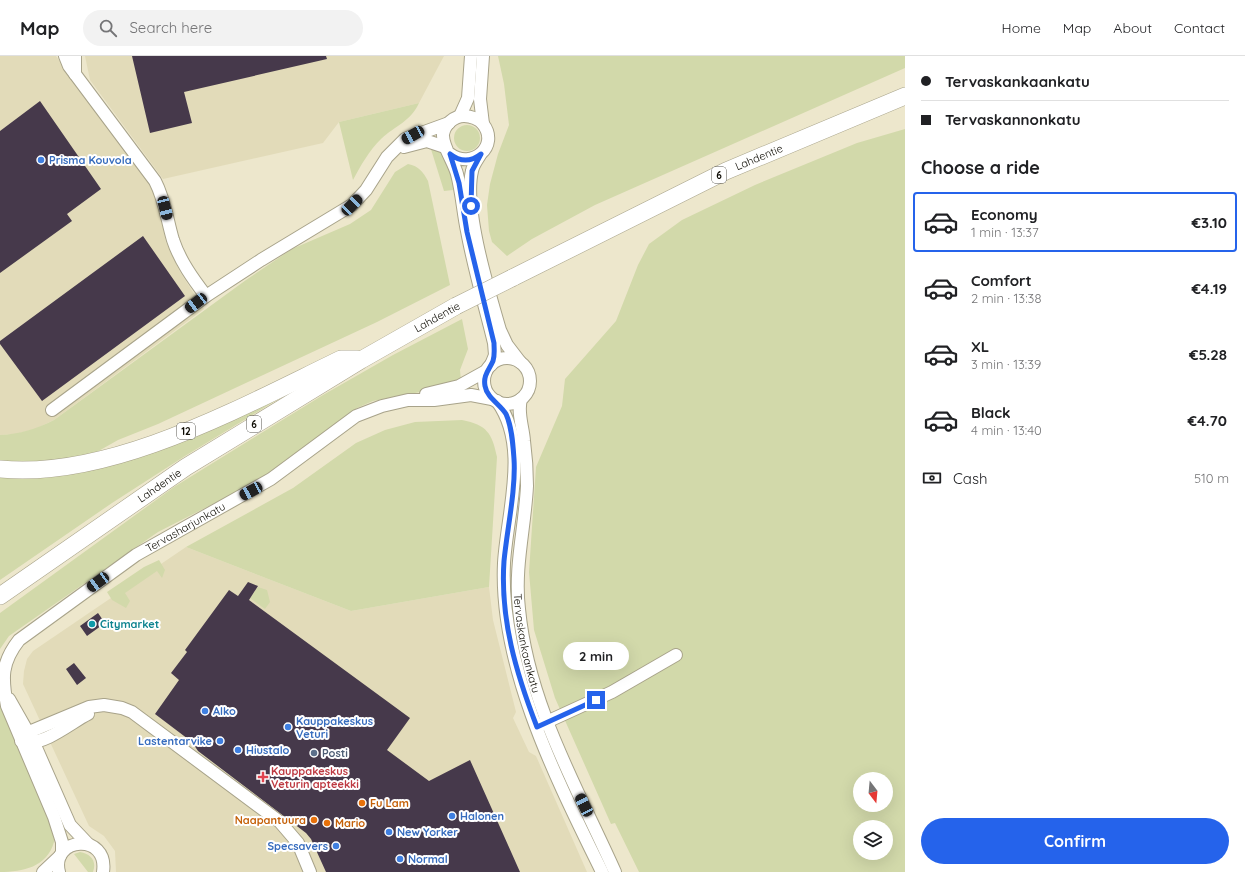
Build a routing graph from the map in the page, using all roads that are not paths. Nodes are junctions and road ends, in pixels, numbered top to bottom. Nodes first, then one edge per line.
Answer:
1 (65, 56) edge
2 (75, 56) edge
3 (471, 56) edge
4 (483, 56) edge
5 (75, 74) junction
6 (905, 96) edge
7 (460, 116) junction
8 (449, 122) junction
9 (483, 124) junction
10 (447, 151) junction
11 (481, 154) junction
12 (387, 157) junction
13 (206, 296) junction
14 (362, 360) junction
15 (520, 362) junction
16 (488, 368) junction
17 (521, 399) junction
18 (408, 400) junction
19 (494, 400) junction
20 (52, 410) dead end
21 (0, 469) edge
22 (0, 596) edge
23 (676, 655) dead end
24 (5, 693) junction
25 (113, 707) junction
26 (542, 724) junction
27 (29, 732) junction
28 (21, 741) junction
29 (34, 743) junction
30 (88, 844) junction
31 (61, 854) junction
32 (43, 872) edge
33 (59, 872) edge
34 (102, 872) edge
35 (310, 872) edge
36 (602, 872) edge
37 (615, 872) edge

1 - 5 street
2 - 5 street
3 - 7 street
4 - 9 street
5 - 13 street
6 - 14 highway, Lahdentie / 6, bridge
7 - 8 street
7 - 9 street
8 - 10 street
8 - 12 street
9 - 11 street
10 - 11 street
10 - 12 street
10 - 16 street
11 - 15 street
12 - 13 street
13 - 20 street
14 - 21 highway, 12
14 - 22 highway, Lahdentie / 6
15 - 16 street
15 - 17 street
16 - 18 street, Tervasharjunkatu
16 - 19 street
17 - 19 street
17 - 26 street, Tervaskankaankatu
18 - 19 street, Tervasharjunkatu
18 - 24 street, Tervasharjunkatu
19 - 26 street, Tervaskankaankatu
23 - 26 street
24 - 27 street, Tervasharjunkatu
24 - 28 street, Tervasharjunkatu
25 - 27 street
25 - 29 street
25 - 35 street
26 - 36 street, Tervaskankaankatu
26 - 37 street, Tervaskankaankatu
27 - 28 street
27 - 29 street, Tervasharjunkatu
28 - 29 street
28 - 31 street, Tervasharjunkatu
29 - 30 street, Tervasharjunkatu
30 - 31 street
30 - 34 street, Tervasharjunkatu
31 - 32 street
31 - 33 street, Tervasharjunkatu

